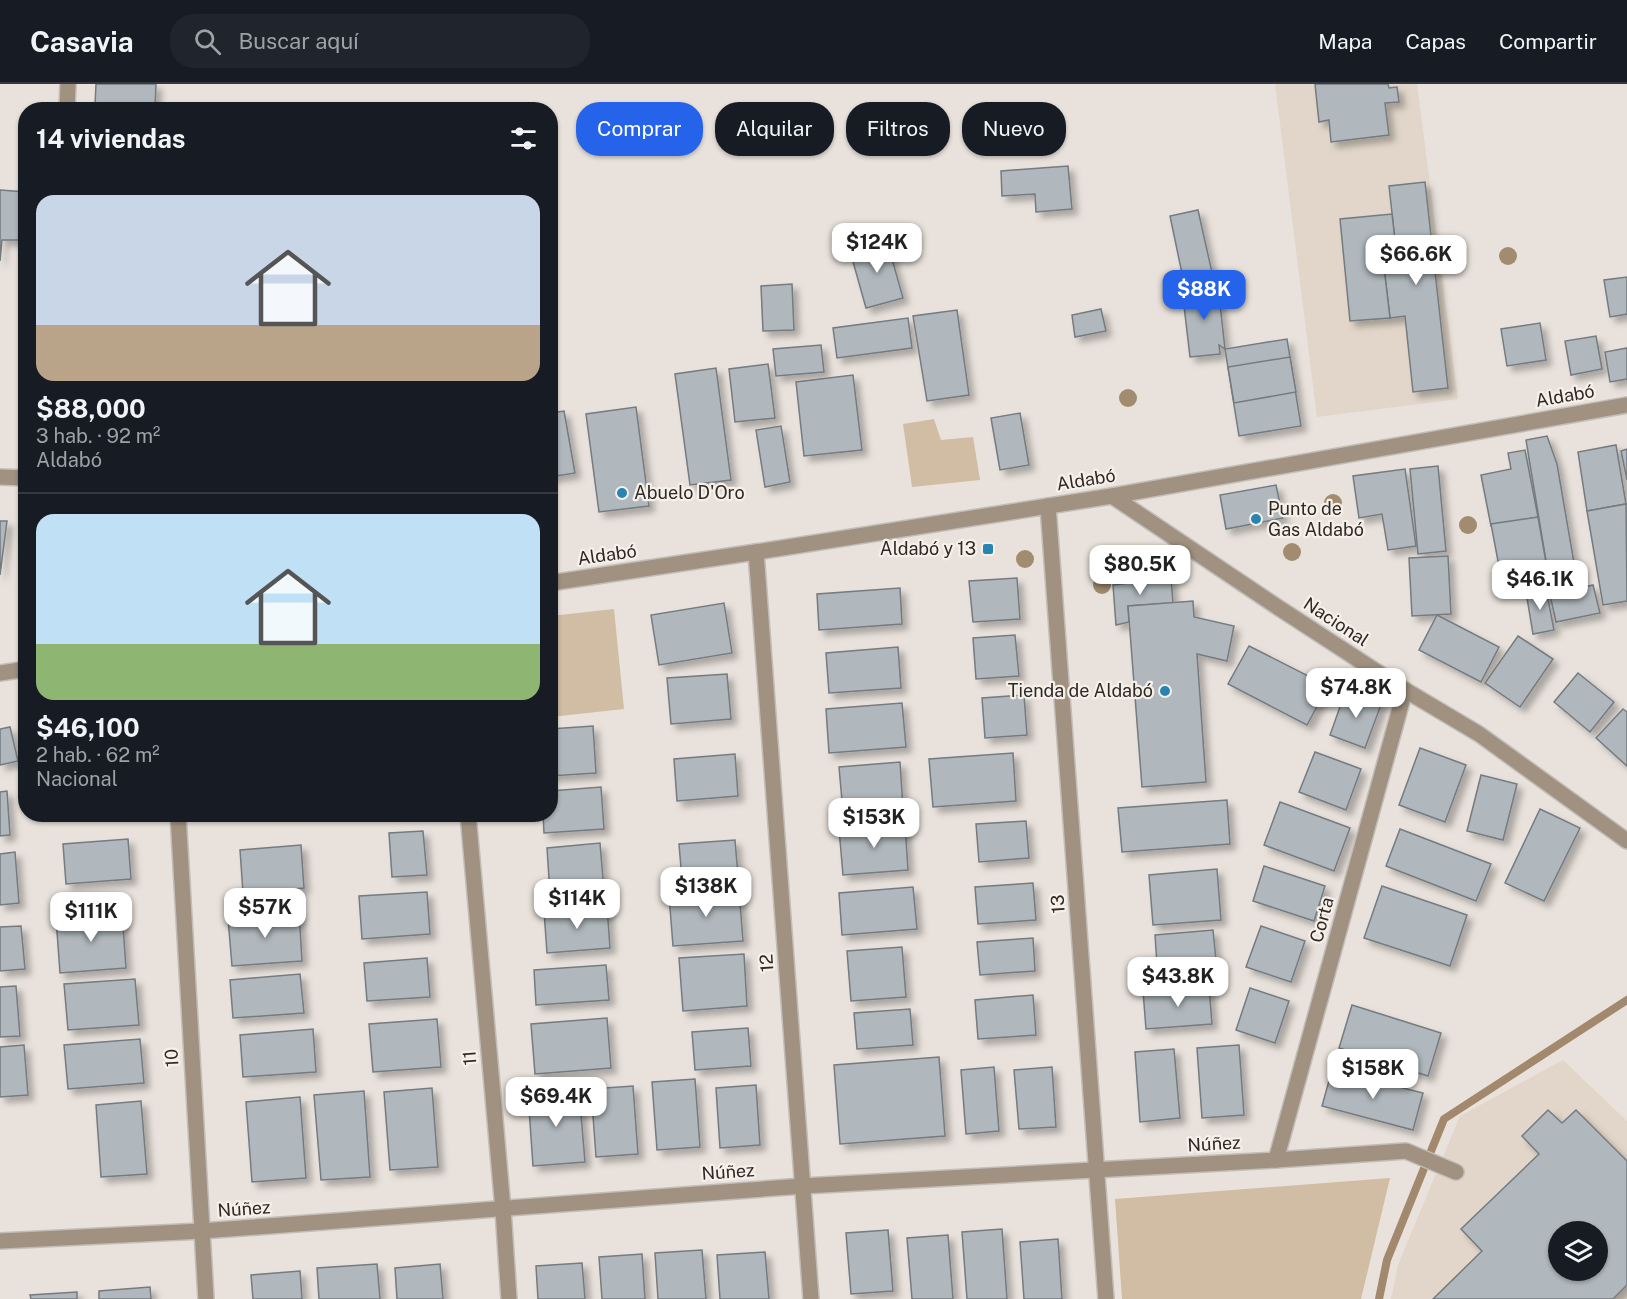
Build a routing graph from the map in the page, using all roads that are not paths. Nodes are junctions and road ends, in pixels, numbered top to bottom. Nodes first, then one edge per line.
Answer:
1 (68, 84) edge
2 (67, 102) edge
3 (1627, 405) edge
4 (0, 477) edge
5 (18, 478) edge
6 (1112, 496) junction
7 (1048, 506) junction
8 (756, 552) junction
9 (558, 582) edge
10 (18, 670) edge
11 (0, 673) edge
12 (1405, 690) junction
13 (178, 822) edge
14 (469, 822) edge
15 (1627, 841) edge
16 (1276, 1160) junction
17 (1097, 1170) junction
18 (1456, 1172) dead end
19 (803, 1186) junction
20 (503, 1209) junction
21 (201, 1231) junction
22 (0, 1241) edge
23 (206, 1299) edge
24 (509, 1299) edge
25 (811, 1299) edge
26 (1106, 1299) edge

1 - 2 street
3 - 6 street, Aldabó
4 - 5 street
6 - 7 street, Aldabó
6 - 12 street, Nacional
7 - 8 street, Aldabó
7 - 17 street, 13
8 - 9 street, Aldabó
8 - 19 street, 12
10 - 11 street
12 - 15 street, Nacional
12 - 16 street, Corta
13 - 21 street, 10
14 - 20 street, 11
16 - 17 street, Núñez
16 - 18 street, Núñez
17 - 19 street, Núñez
17 - 26 street, 13
19 - 20 street, Núñez
19 - 25 street, 12
20 - 21 street, Núñez
20 - 24 street, 11
21 - 22 street, Núñez
21 - 23 street, 10

